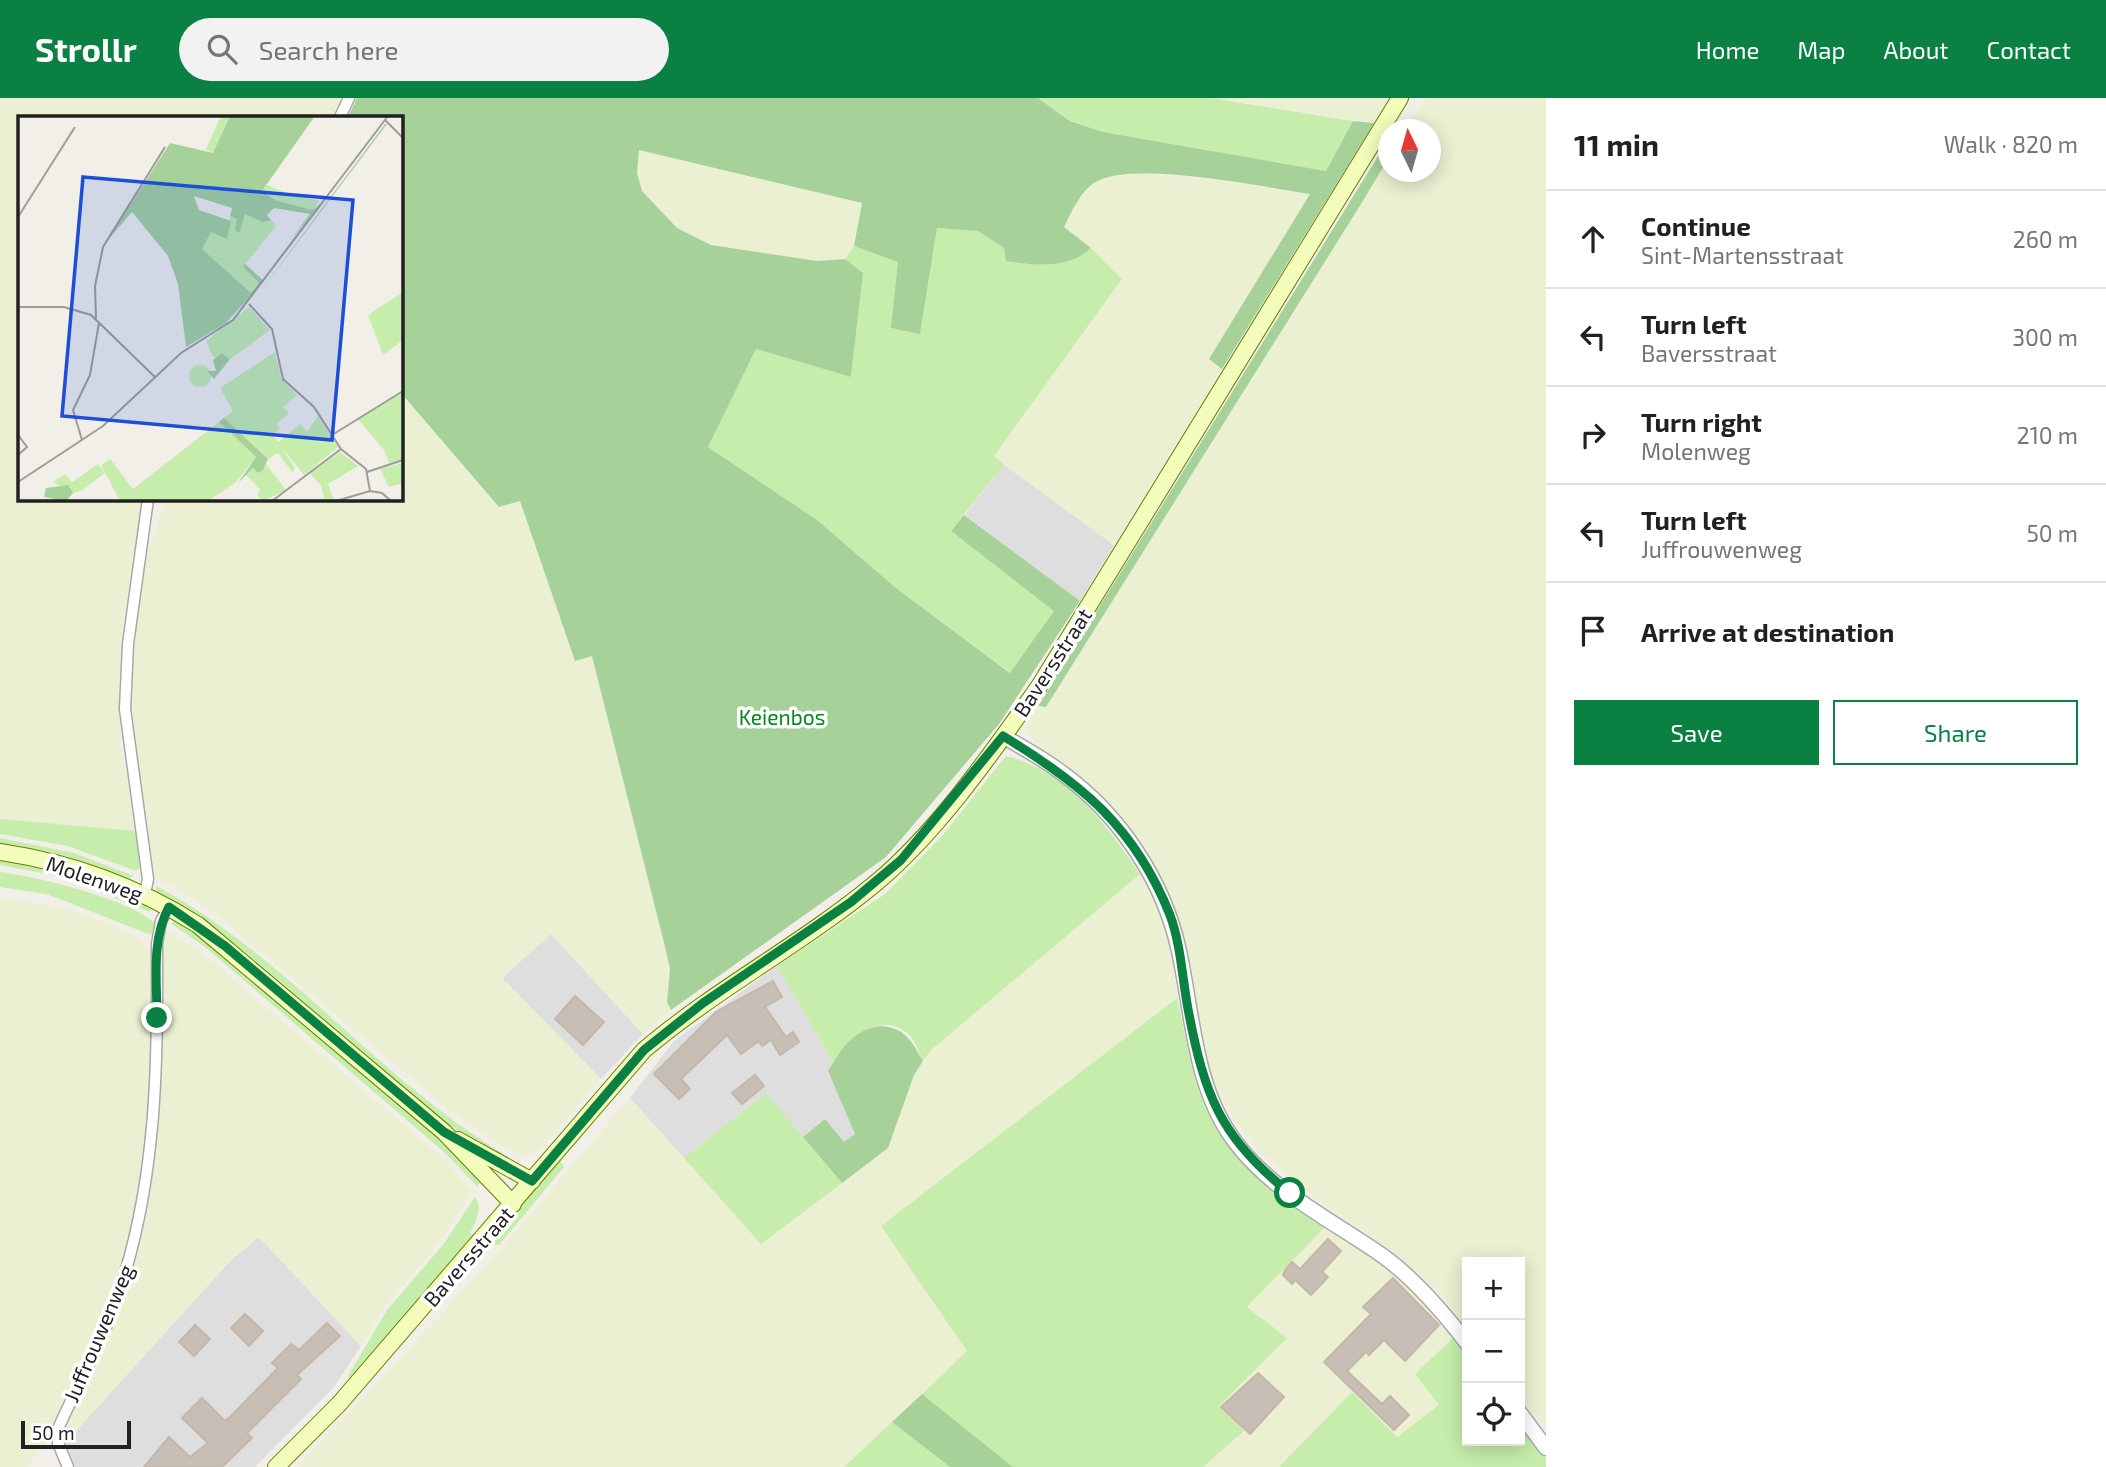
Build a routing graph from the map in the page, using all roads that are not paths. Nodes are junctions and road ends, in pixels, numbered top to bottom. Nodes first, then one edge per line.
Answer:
1 (349, 98) edge
2 (1400, 98) edge
3 (340, 116) edge
4 (148, 500) edge
5 (1003, 736) junction
6 (0, 852) edge
7 (145, 894) junction
8 (169, 907) junction
9 (444, 1132) junction
10 (532, 1181) junction
11 (513, 1204) junction
12 (1462, 1337) edge
13 (1525, 1419) edge
14 (1544, 1442) edge
15 (68, 1467) edge
16 (276, 1467) edge

1 - 3 street
2 - 5 main road, Baversstraat
4 - 7 street
5 - 10 main road, Baversstraat
5 - 12 street
6 - 7 main road, Molenweg
7 - 8 main road, Molenweg
8 - 9 main road, Molenweg
8 - 15 street, Juffrouwenweg
9 - 10 main road, Molenweg
9 - 11 main road, Molenweg
10 - 11 main road, Baversstraat
11 - 16 main road, Baversstraat
13 - 14 street

